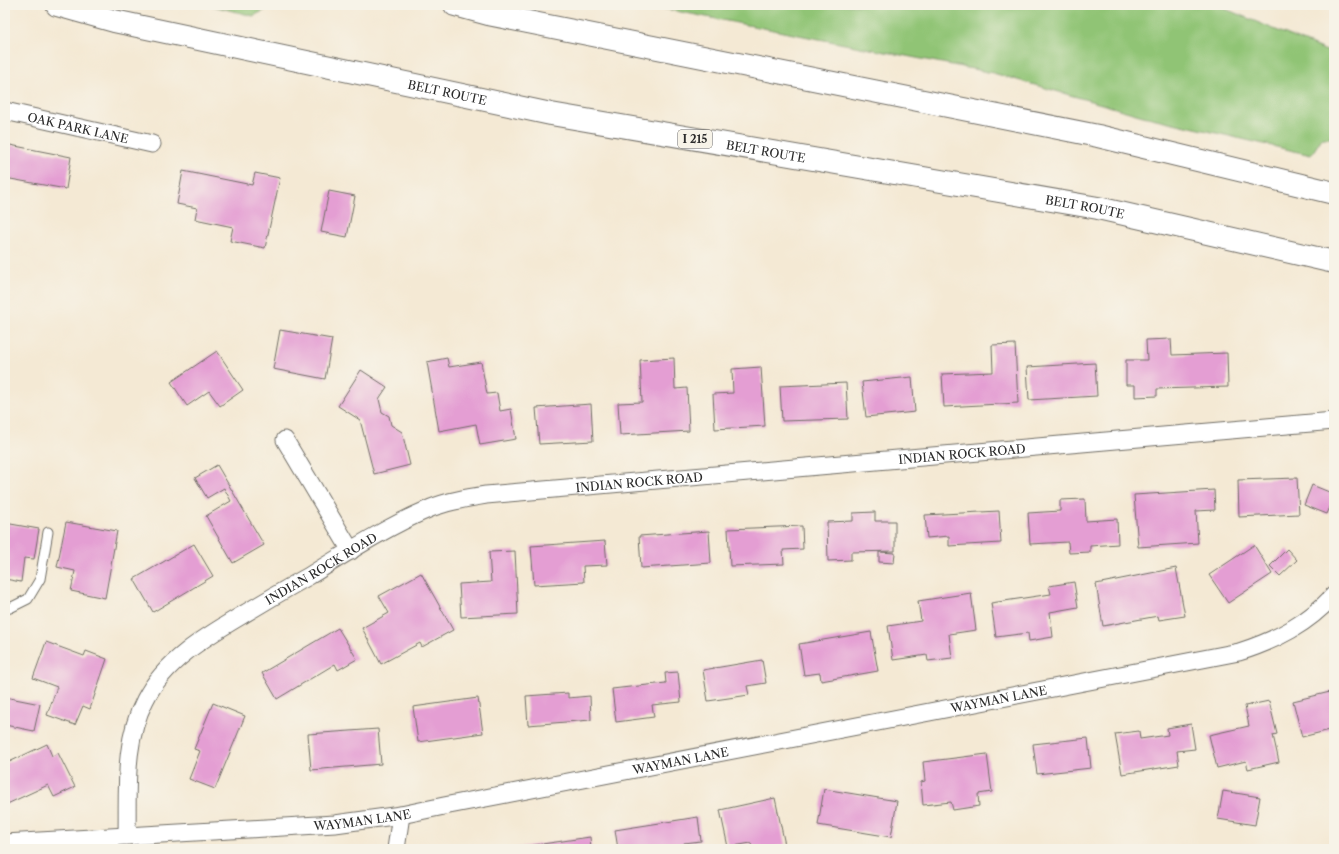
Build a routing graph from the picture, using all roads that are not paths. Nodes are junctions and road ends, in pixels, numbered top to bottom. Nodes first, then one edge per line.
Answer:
1 (57, 5) edge
2 (455, 5) edge
3 (5, 111) edge
4 (152, 144) dead end
5 (1334, 193) edge
6 (1334, 262) edge
7 (1334, 421) edge
8 (285, 440) dead end
9 (48, 532) dead end
10 (350, 551) junction
11 (1334, 595) edge
12 (5, 609) edge
13 (401, 816) junction
14 (127, 836) junction
15 (5, 843) edge
16 (396, 849) edge

1 - 6 highway, BELT ROUTE / I 215
2 - 5 highway
3 - 4 street, OAK PARK LANE
7 - 10 street, INDIAN ROCK ROAD
8 - 10 street
9 - 12 lane
10 - 14 street, INDIAN ROCK ROAD
11 - 13 street, WAYMAN LANE
13 - 14 street, WAYMAN LANE
13 - 16 street
14 - 15 street, WAYMAN LANE

